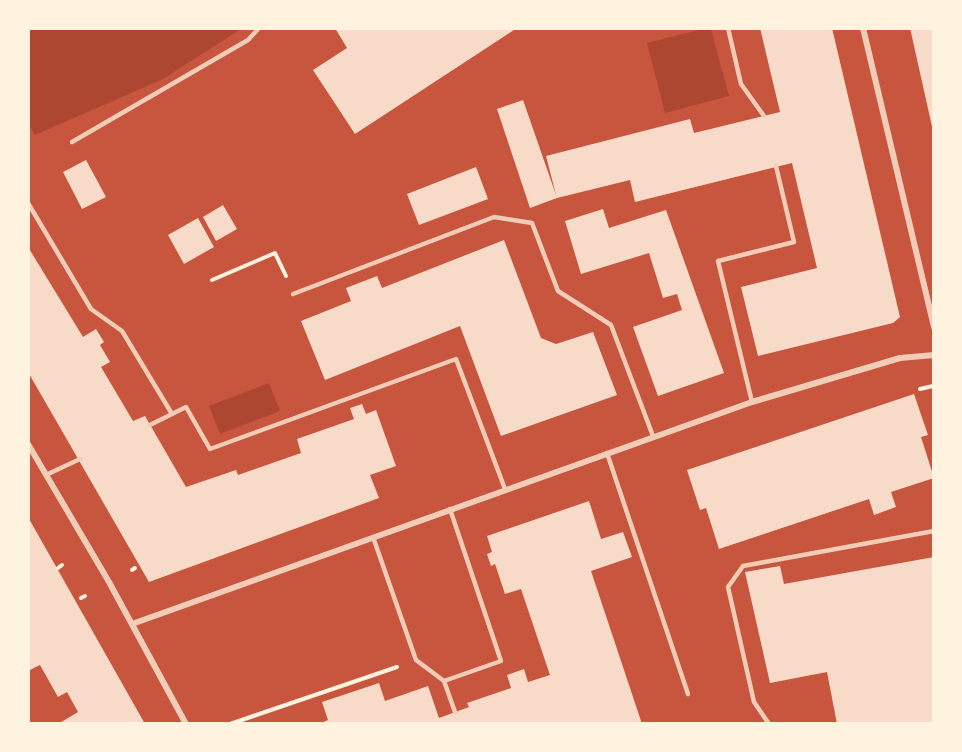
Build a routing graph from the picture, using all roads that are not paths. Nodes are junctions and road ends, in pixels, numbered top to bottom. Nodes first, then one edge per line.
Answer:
1 (259, 28) edge
2 (728, 28) edge
3 (863, 28) edge
4 (764, 116) dead end
5 (72, 142) dead end
6 (777, 166) dead end
7 (28, 203) edge
8 (293, 294) road end
9 (933, 327) edge
10 (933, 355) edge
11 (752, 402) junction
12 (172, 414) junction
13 (150, 425) dead end
14 (653, 436) junction
15 (28, 444) edge
16 (607, 453) junction
17 (80, 459) dead end
18 (46, 475) junction
19 (505, 489) junction
20 (450, 509) junction
21 (933, 531) edge
22 (373, 537) junction
23 (132, 624) junction
24 (444, 681) junction
25 (688, 694) dead end
26 (455, 712) dead end
27 (186, 723) edge
28 (769, 723) edge

1 - 5 lane
2 - 4 lane
3 - 9 street
6 - 11 lane
7 - 12 lane
8 - 14 lane
10 - 11 street
11 - 14 street
12 - 13 lane
12 - 19 lane
14 - 16 street
15 - 18 street
16 - 19 street
16 - 25 lane
17 - 18 lane
18 - 23 street
19 - 20 street
20 - 22 street
20 - 24 lane
21 - 28 lane
22 - 23 street
22 - 24 lane
23 - 27 street
24 - 26 lane

